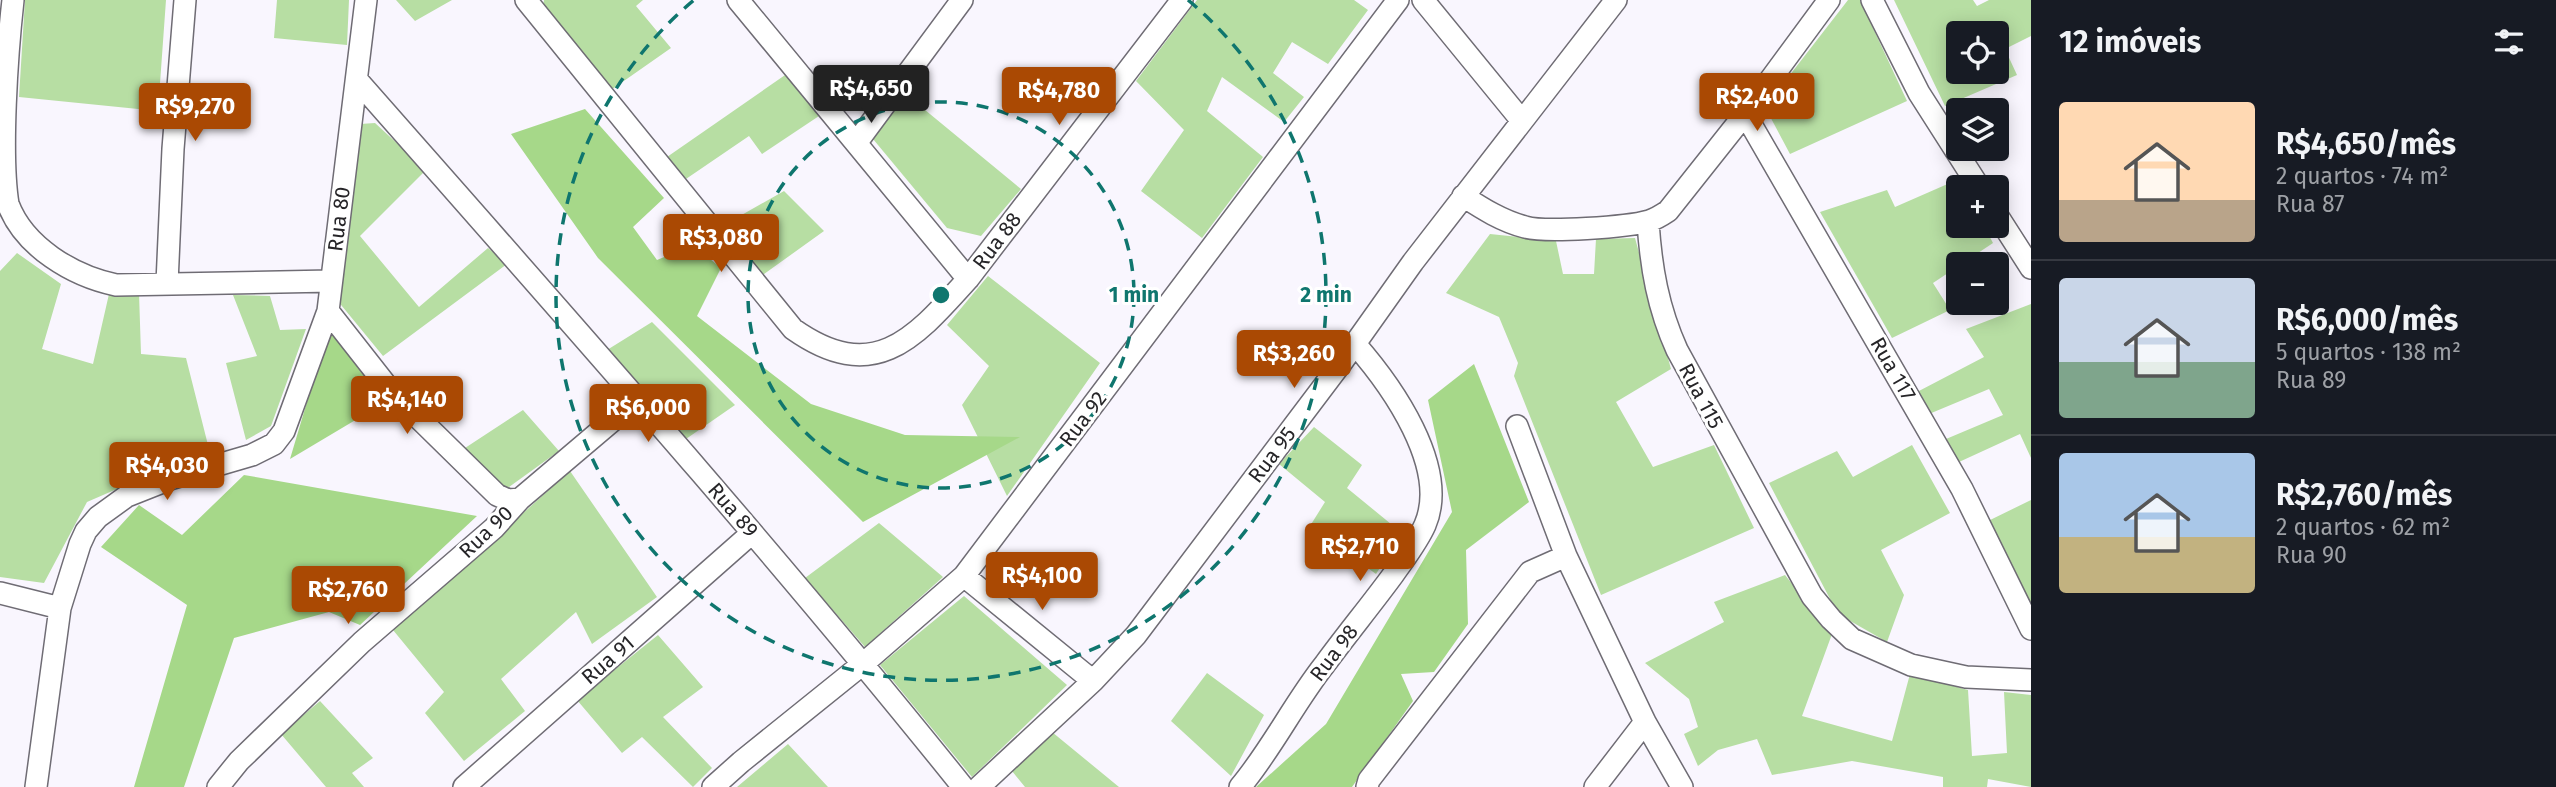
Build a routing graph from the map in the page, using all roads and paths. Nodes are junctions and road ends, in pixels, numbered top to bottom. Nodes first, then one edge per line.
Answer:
1 (13, 0) edge
2 (185, 0) edge
3 (366, 0) edge
4 (738, 0) edge
5 (962, 0) edge
6 (1182, 0) edge
7 (1398, 0) edge
8 (1423, 0) edge
9 (1616, 0) edge
10 (1829, 0) edge
11 (1872, 0) edge
12 (534, 4) edge
13 (357, 80) junction
14 (1745, 114) junction
15 (1522, 121) junction
16 (857, 142) junction
17 (1971, 175) edge
18 (1463, 196) junction
19 (1648, 222) junction
20 (2009, 234) edge
21 (2031, 268) edge
22 (968, 279) junction
23 (331, 281) junction
24 (167, 283) junction
25 (328, 311) junction
26 (1355, 344) junction
27 (638, 399) junction
28 (1517, 426) dead end
29 (520, 499) junction
30 (752, 533) junction
31 (1566, 555) junction
32 (964, 576) junction
33 (0, 593) edge
34 (60, 608) junction
35 (2031, 629) edge
36 (864, 663) junction
37 (2031, 680) edge
38 (1093, 681) junction
39 (1645, 722) junction
40 (36, 787) edge
41 (218, 787) edge
42 (464, 787) edge
43 (713, 787) edge
44 (963, 787) edge
45 (979, 787) edge
46 (1240, 787) edge
47 (1367, 787) edge
48 (1595, 787) edge
49 (1682, 787) edge

1 - 24 street
2 - 24 street
3 - 13 street, Rua 80
4 - 16 street
5 - 16 street
6 - 22 street, Rua 88
7 - 32 street, Rua 92
8 - 15 street
9 - 15 street, Rua 95
10 - 14 street
11 - 17 street
12 - 22 street, Rua 88
13 - 23 street, Rua 80
13 - 27 street, Rua 89
14 - 19 street
14 - 35 street, Rua 117
15 - 18 street, Rua 95
16 - 22 street
18 - 19 street
18 - 26 street, Rua 95
19 - 37 street, Rua 115
20 - 21 street
23 - 24 street
23 - 25 street, Rua 80
25 - 29 street
25 - 34 street, Rua 80
26 - 38 street, Rua 95
26 - 46 street, Rua 98
27 - 29 street, Rua 90
27 - 30 street, Rua 89
28 - 31 street
29 - 41 street, Rua 90
30 - 36 street, Rua 89
30 - 42 street, Rua 91
31 - 39 street
31 - 47 street
32 - 36 street, Rua 92
32 - 38 street
33 - 34 street
34 - 40 street
36 - 43 street, Rua 92
36 - 44 street, Rua 89
38 - 45 street, Rua 95
39 - 48 street
39 - 49 street

